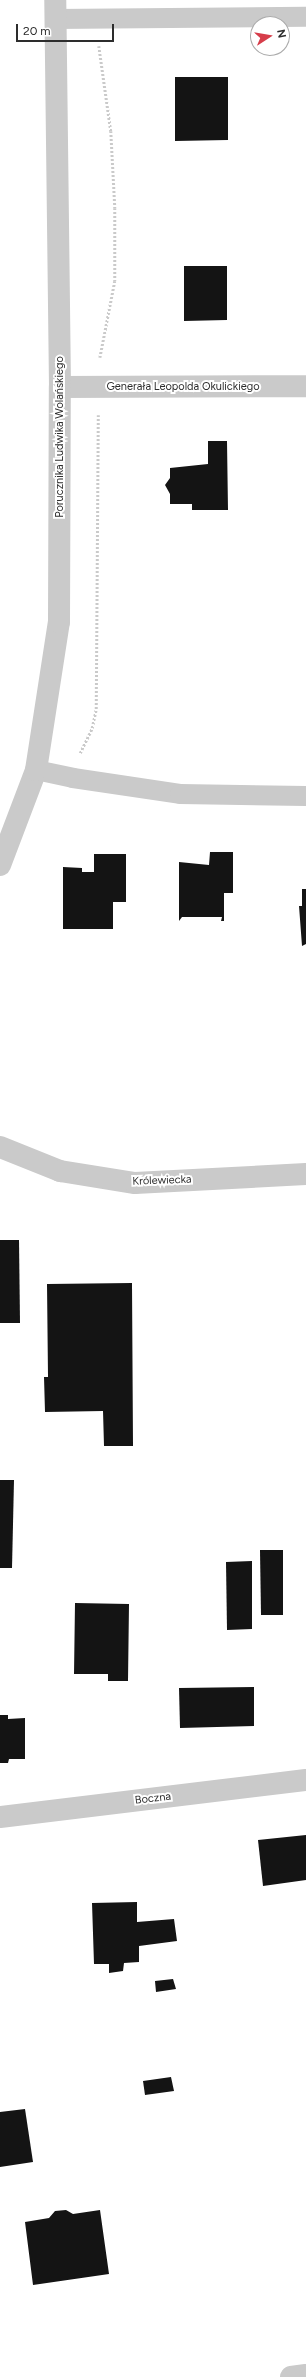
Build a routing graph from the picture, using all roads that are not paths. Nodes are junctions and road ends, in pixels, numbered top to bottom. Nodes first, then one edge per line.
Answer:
1 (55, 9) edge
2 (306, 17) edge
3 (306, 386) edge
4 (60, 387) junction
5 (36, 770) junction
6 (306, 796) edge
7 (0, 865) edge
8 (0, 1147) edge
9 (306, 1174) edge
10 (306, 1780) edge
11 (0, 1817) edge
12 (306, 2375) edge
13 (291, 2377) edge

1 - 2 lane
1 - 4 street, Porucznika Ludwika Wolańskiego
3 - 4 street, Generała Leopolda Okulickiego
4 - 5 street, Porucznika Ludwika Wolańskiego
5 - 6 lane
5 - 7 street, Porucznika Ludwika Wolańskiego
8 - 9 street, Królewiecka
10 - 11 street, Boczna
12 - 13 street

